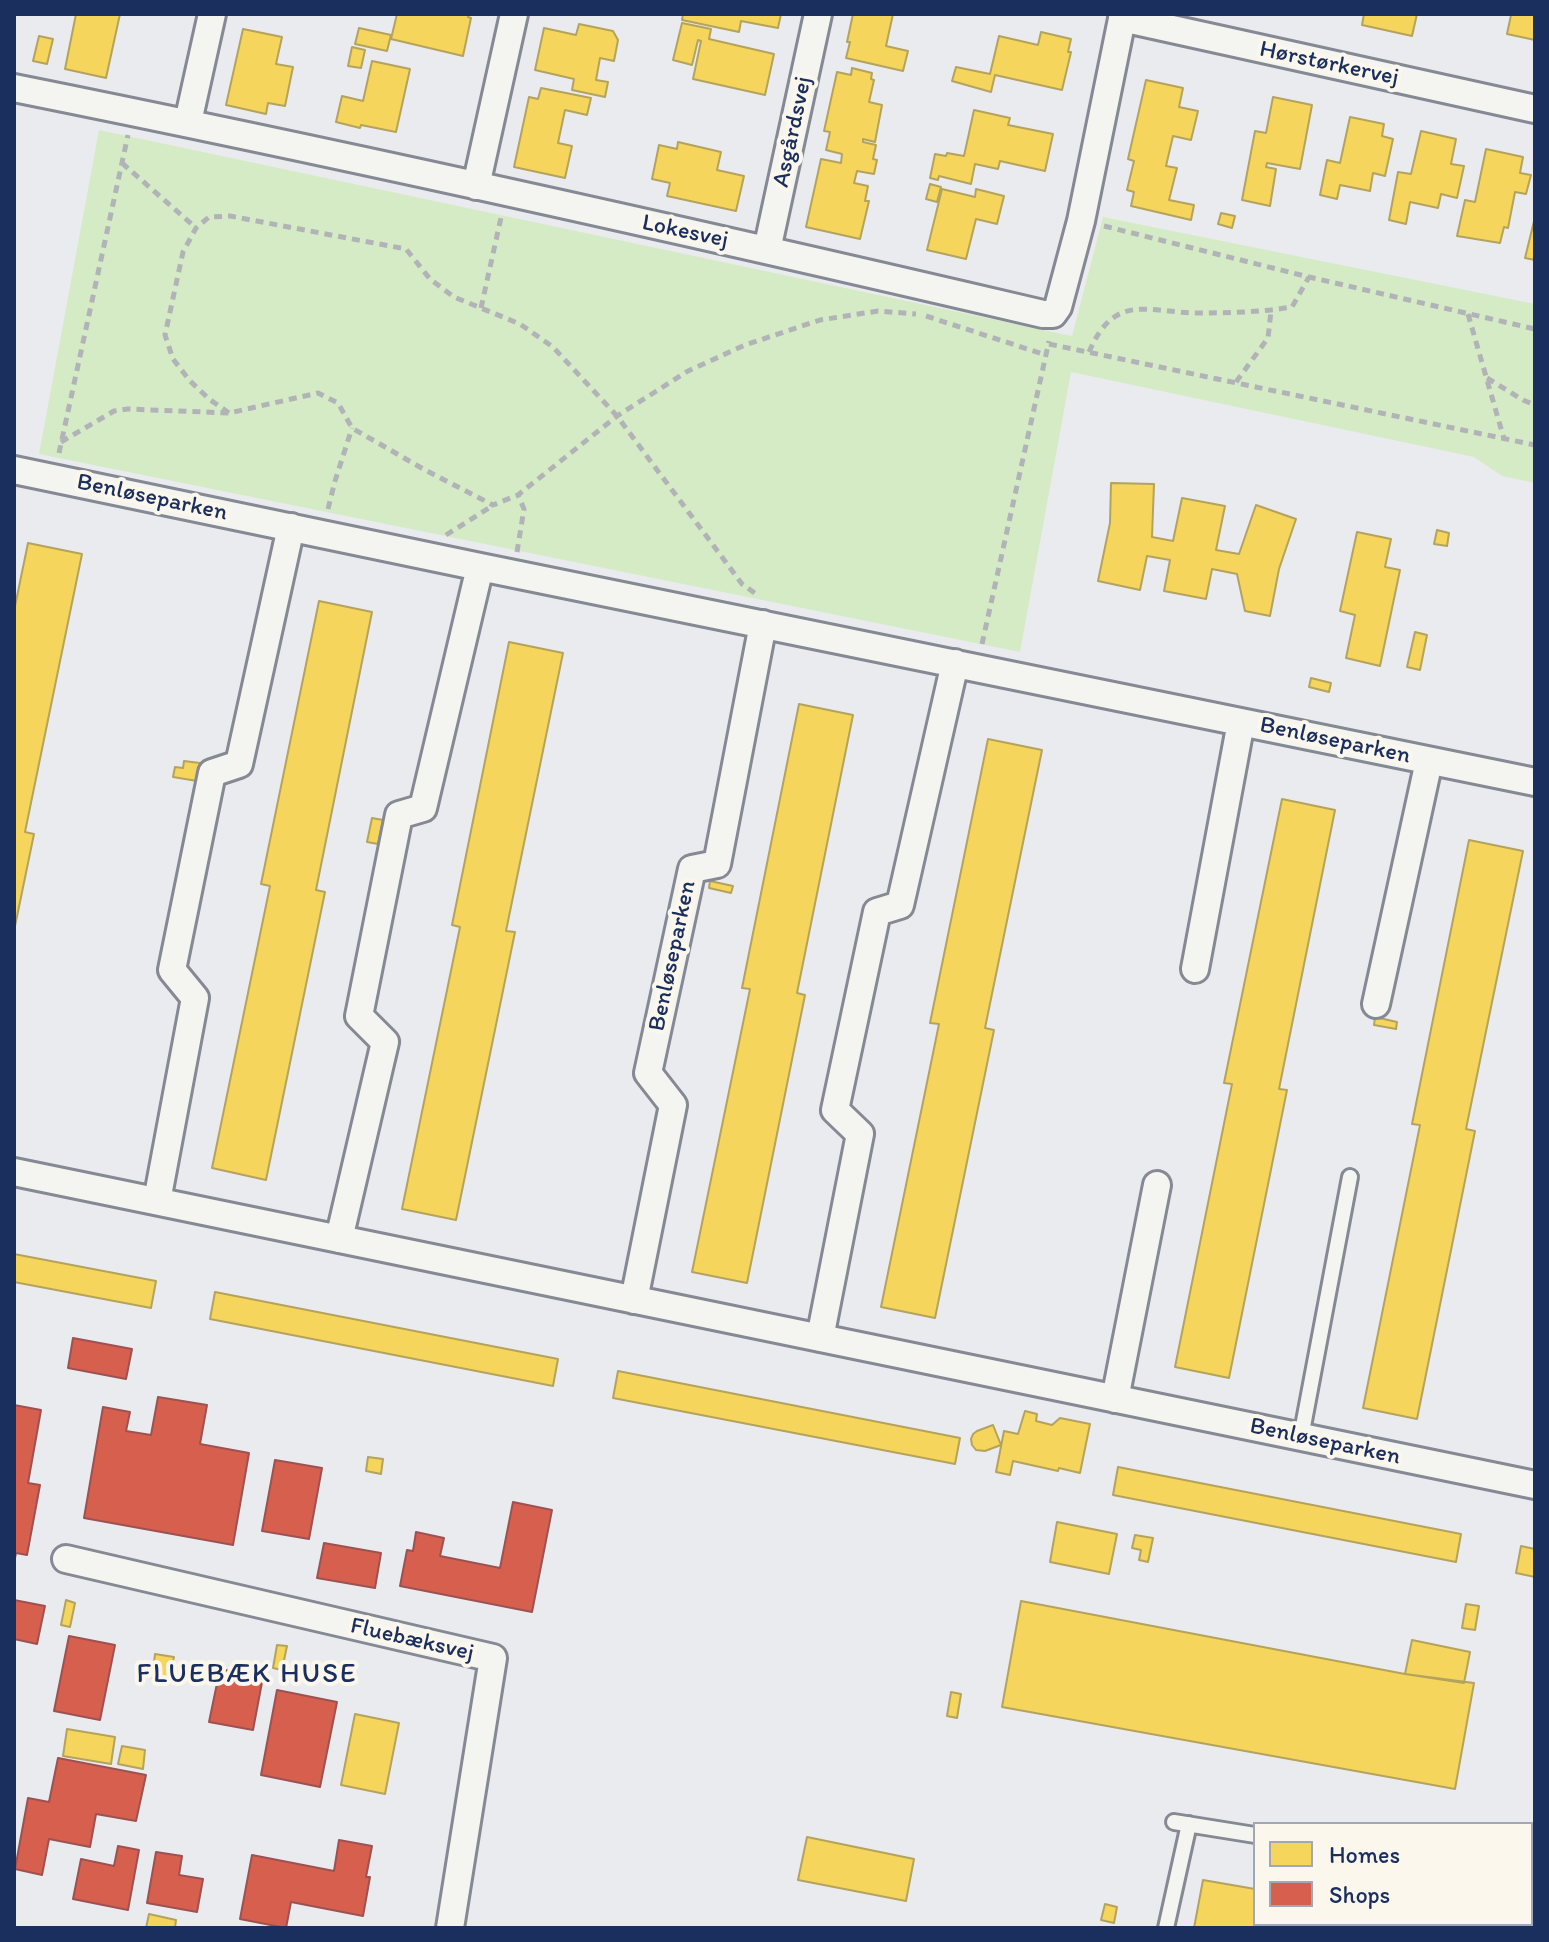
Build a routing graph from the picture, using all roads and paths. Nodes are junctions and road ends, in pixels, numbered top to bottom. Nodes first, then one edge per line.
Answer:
1 (212, 14) edge
2 (514, 14) edge
3 (818, 14) edge
4 (1123, 16) edge
5 (14, 88) edge
6 (1535, 109) edge
7 (132, 112) junction
8 (188, 122) junction
9 (122, 163) junction
10 (476, 186) junction
11 (506, 193) junction
12 (1081, 221) junction
13 (196, 228) junction
14 (767, 250) junction
15 (1309, 277) junction
16 (481, 308) junction
17 (1271, 311) junction
18 (1467, 313) junction
19 (1053, 314) junction
20 (1535, 329) edge
21 (1049, 344) junction
22 (1089, 352) junction
23 (1046, 355) junction
24 (1486, 378) junction
25 (1236, 382) junction
26 (1535, 405) edge
27 (229, 413) junction
28 (617, 416) junction
29 (352, 428) junction
30 (1504, 439) junction
31 (61, 442) junction
32 (1535, 445) edge
33 (14, 470) edge
34 (53, 478) junction
35 (518, 495) junction
36 (493, 505) junction
37 (291, 527) junction
38 (322, 534) junction
39 (417, 554) junction
40 (480, 567) junction
41 (514, 574) junction
42 (765, 613) junction
43 (966, 666) junction
44 (1241, 722) junction
45 (1429, 761) junction
46 (1535, 782) edge
47 (1195, 969) dead end
48 (1376, 1004) dead end
49 (14, 1172) edge
50 (1350, 1177) dead end
51 (1157, 1185) dead end
52 (157, 1201) junction
53 (339, 1239) junction
54 (634, 1300) junction
55 (820, 1338) junction
56 (1115, 1399) junction
57 (1301, 1437) junction
58 (1535, 1485) edge
59 (66, 1559) dead end
60 (1253, 1835) edge
61 (450, 1928) edge
62 (1166, 1928) edge

1 - 8 street
2 - 10 street
3 - 14 street, Asgårdsvej
4 - 6 street, Hørstørkervej
4 - 12 street
5 - 7 street, Lokesvej
7 - 8 street, Lokesvej
7 - 9 path
8 - 10 street, Lokesvej
9 - 13 path
9 - 31 path
10 - 11 street, Lokesvej
11 - 14 street, Lokesvej
11 - 16 path
12 - 15 path
12 - 19 street
13 - 16 path
13 - 27 path
14 - 19 street, Lokesvej
15 - 17 path
15 - 18 path
16 - 28 path
17 - 22 path
17 - 25 path
18 - 20 path
18 - 24 path
19 - 21 path
21 - 22 path
21 - 23 path
22 - 25 path
23 - 28 path
23 - 43 path
24 - 26 path
24 - 30 path
25 - 30 path
27 - 29 path
27 - 31 path
28 - 35 path
28 - 42 path
29 - 36 path
29 - 38 path
30 - 32 path
31 - 34 path
33 - 34 street, Benløseparken
34 - 37 street, Benløseparken
35 - 36 path
35 - 41 path
36 - 39 path
37 - 38 street, Benløseparken
37 - 52 street
38 - 39 street, Benløseparken
39 - 40 street, Benløseparken
40 - 41 street, Benløseparken
40 - 53 street
41 - 42 street, Benløseparken
42 - 43 street, Benløseparken
42 - 54 street, Benløseparken
43 - 44 street, Benløseparken
43 - 55 street
44 - 45 street, Benløseparken
44 - 47 street, Benløseparken
45 - 46 street, Benløseparken
45 - 48 street, Benløseparken
49 - 52 street, Benløseparken
50 - 57 lane
51 - 56 street
52 - 53 street, Benløseparken
53 - 54 street, Benløseparken
54 - 55 street, Benløseparken
55 - 56 street, Benløseparken
56 - 57 street, Benløseparken
57 - 58 street, Benløseparken
59 - 61 street, Fluebæksvej
60 - 62 lane

